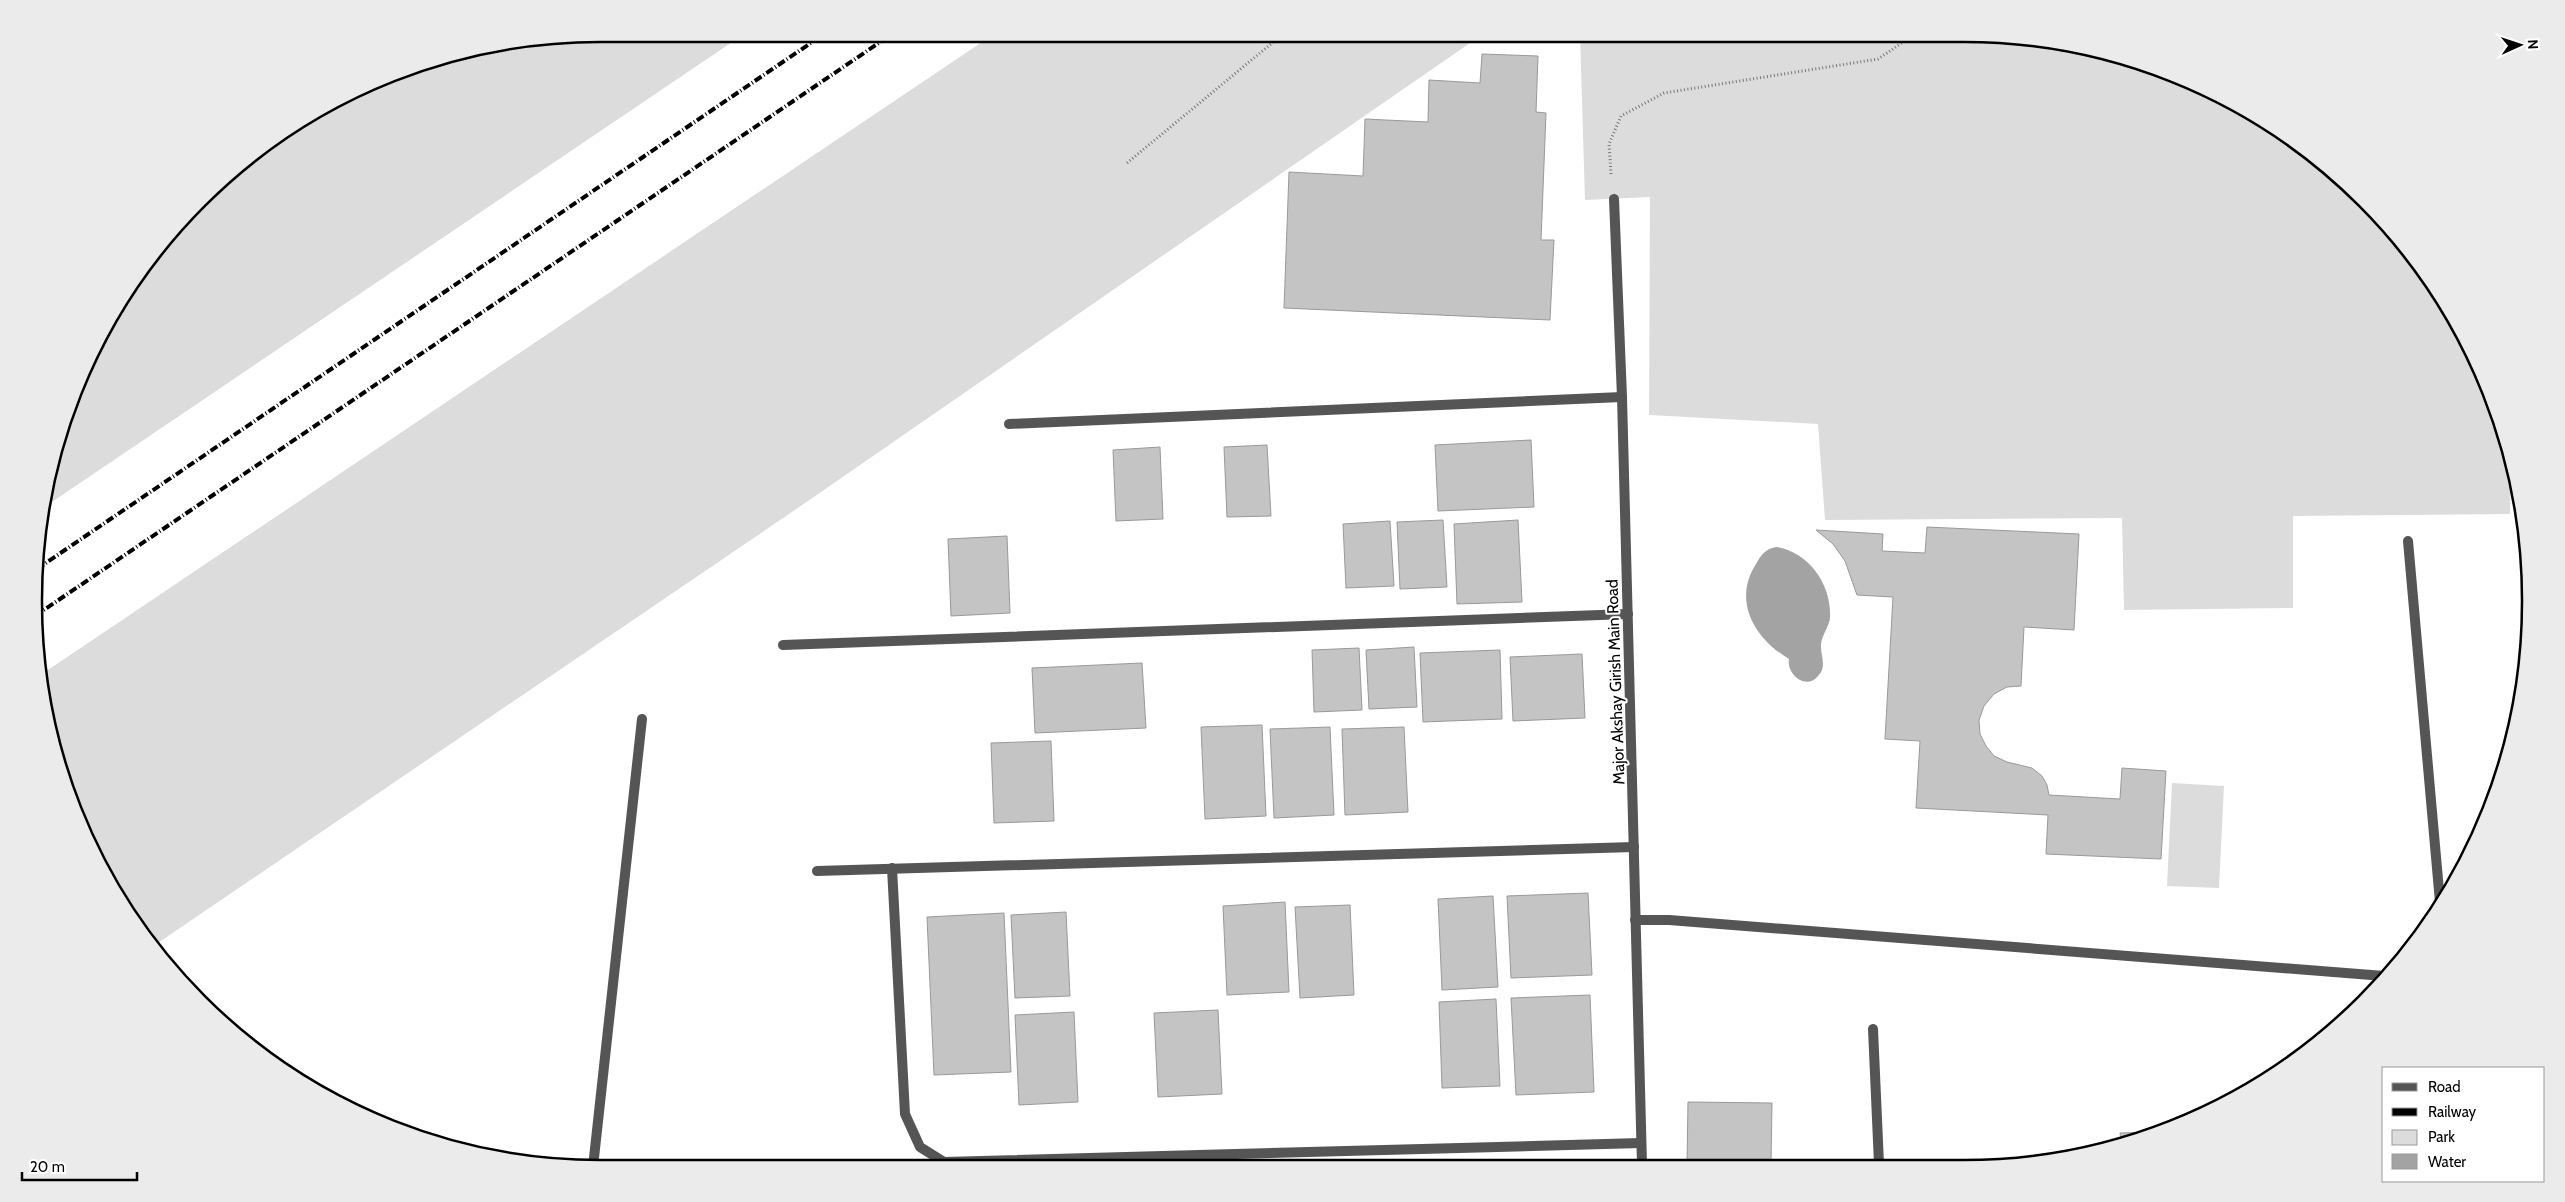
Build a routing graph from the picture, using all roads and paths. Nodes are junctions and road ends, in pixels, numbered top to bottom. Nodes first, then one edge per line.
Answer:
1 (1273, 42) edge
2 (1903, 42) edge
3 (1127, 163) dead end
4 (1614, 199) joint
5 (1622, 397) junction
6 (1009, 424) dead end
7 (2408, 541) dead end
8 (1628, 614) junction
9 (783, 645) dead end
10 (642, 719) dead end
11 (1634, 847) junction
12 (892, 868) junction
13 (817, 871) dead end
14 (2439, 894) edge
15 (1635, 920) junction
16 (2378, 976) edge
17 (1873, 1029) dead end
18 (1641, 1143) junction
19 (594, 1160) edge
20 (941, 1160) edge
21 (1017, 1160) edge
22 (1642, 1160) edge
23 (1879, 1160) edge

1 - 3 path
2 - 4 path
4 - 5 street, Major Akshay Girish Main Road
5 - 6 street
5 - 8 street, Major Akshay Girish Main Road
7 - 14 street
8 - 9 street
8 - 11 street, Major Akshay Girish Main Road
10 - 19 street
11 - 12 street
11 - 15 street, Major Akshay Girish Main Road
12 - 13 street
12 - 20 street
15 - 16 street
15 - 18 street, Major Akshay Girish Main Road
17 - 23 street
18 - 21 street
18 - 22 street, Major Akshay Girish Main Road

